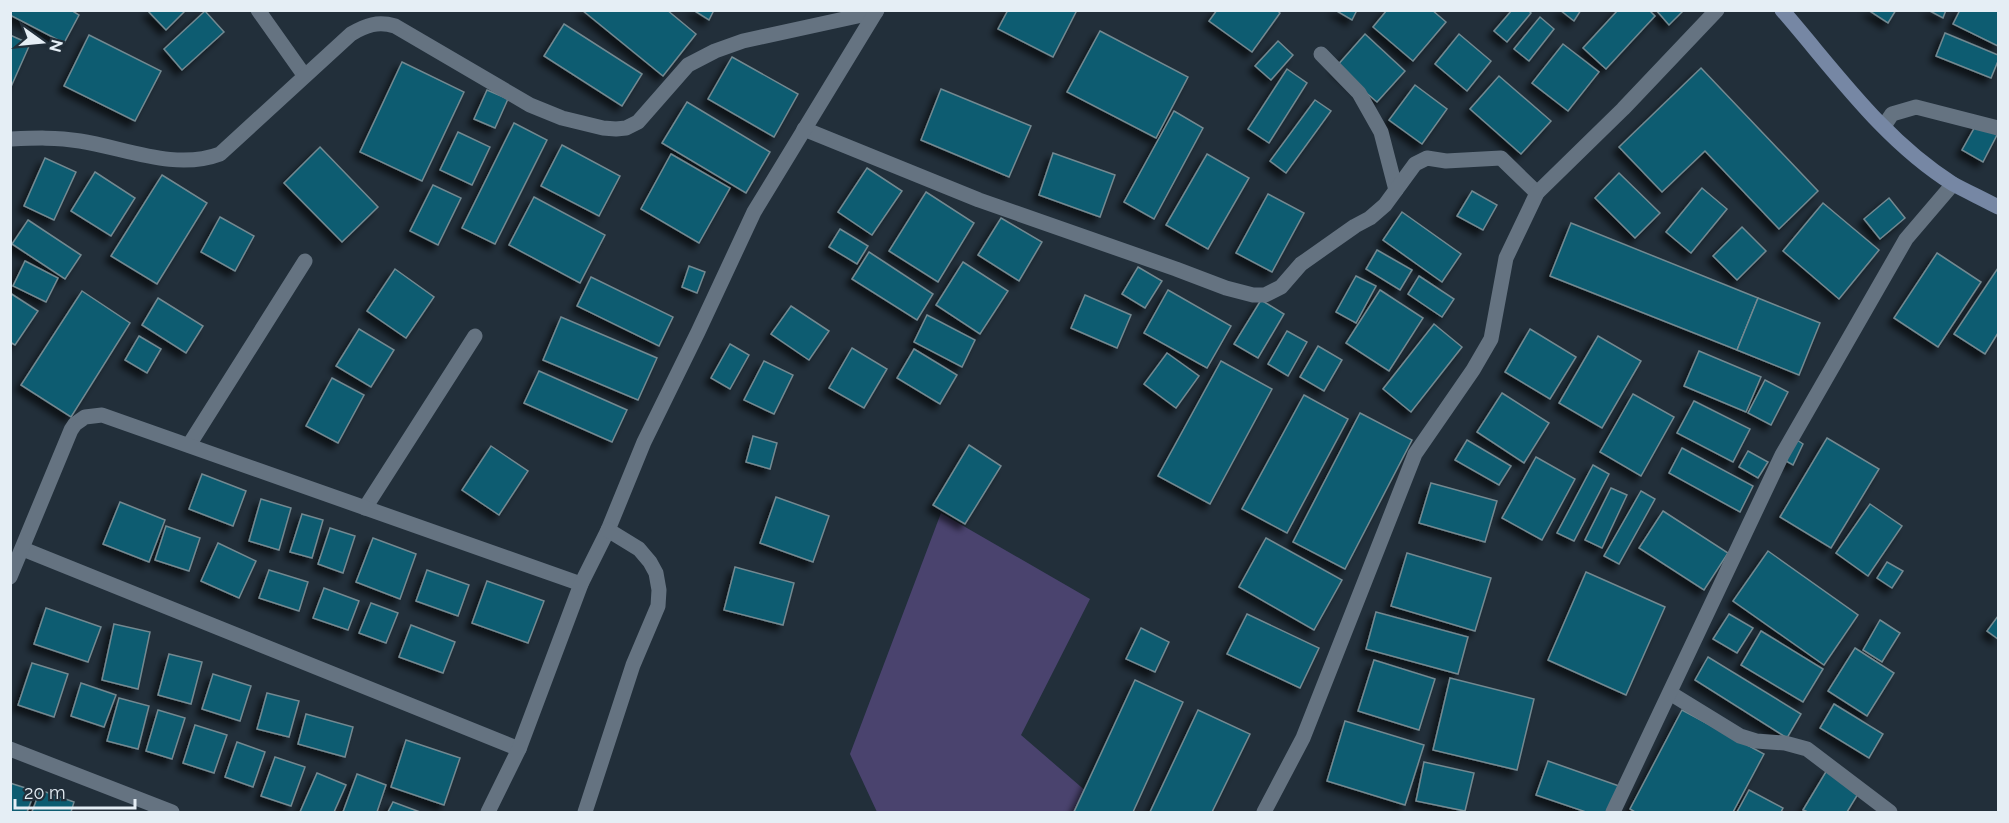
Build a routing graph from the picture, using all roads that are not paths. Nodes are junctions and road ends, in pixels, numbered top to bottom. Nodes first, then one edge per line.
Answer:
1 (258, 10) edge
2 (1718, 10) edge
3 (1782, 10) edge
4 (877, 11) edge
5 (1321, 54) dead end
6 (304, 75) junction
7 (1884, 126) junction
8 (1998, 128) edge
9 (804, 129) junction
10 (10, 139) edge
11 (1953, 184) junction
12 (1396, 190) junction
13 (1537, 193) junction
14 (1998, 207) edge
15 (305, 261) dead end
16 (475, 336) dead end
17 (189, 445) junction
18 (364, 508) junction
19 (608, 530) junction
20 (23, 549) junction
21 (10, 577) edge
22 (581, 585) junction
23 (1670, 693) junction
24 (10, 749) edge
25 (519, 749) junction
26 (172, 813) edge
27 (488, 813) edge
28 (585, 813) edge
29 (1264, 813) edge
30 (1613, 813) edge
31 (1890, 813) edge

1 - 6 street
2 - 13 street
3 - 7 street
4 - 6 street
4 - 9 street
5 - 12 street
6 - 10 street
7 - 8 street
7 - 11 street
9 - 12 street
9 - 19 street
11 - 14 street
11 - 23 street
12 - 13 street
13 - 29 street
15 - 17 street
16 - 18 street
17 - 18 street
17 - 20 street
18 - 22 street
19 - 22 street
19 - 28 street
20 - 21 street
20 - 25 street
22 - 25 street
23 - 30 street
23 - 31 street
24 - 26 street
25 - 27 street

